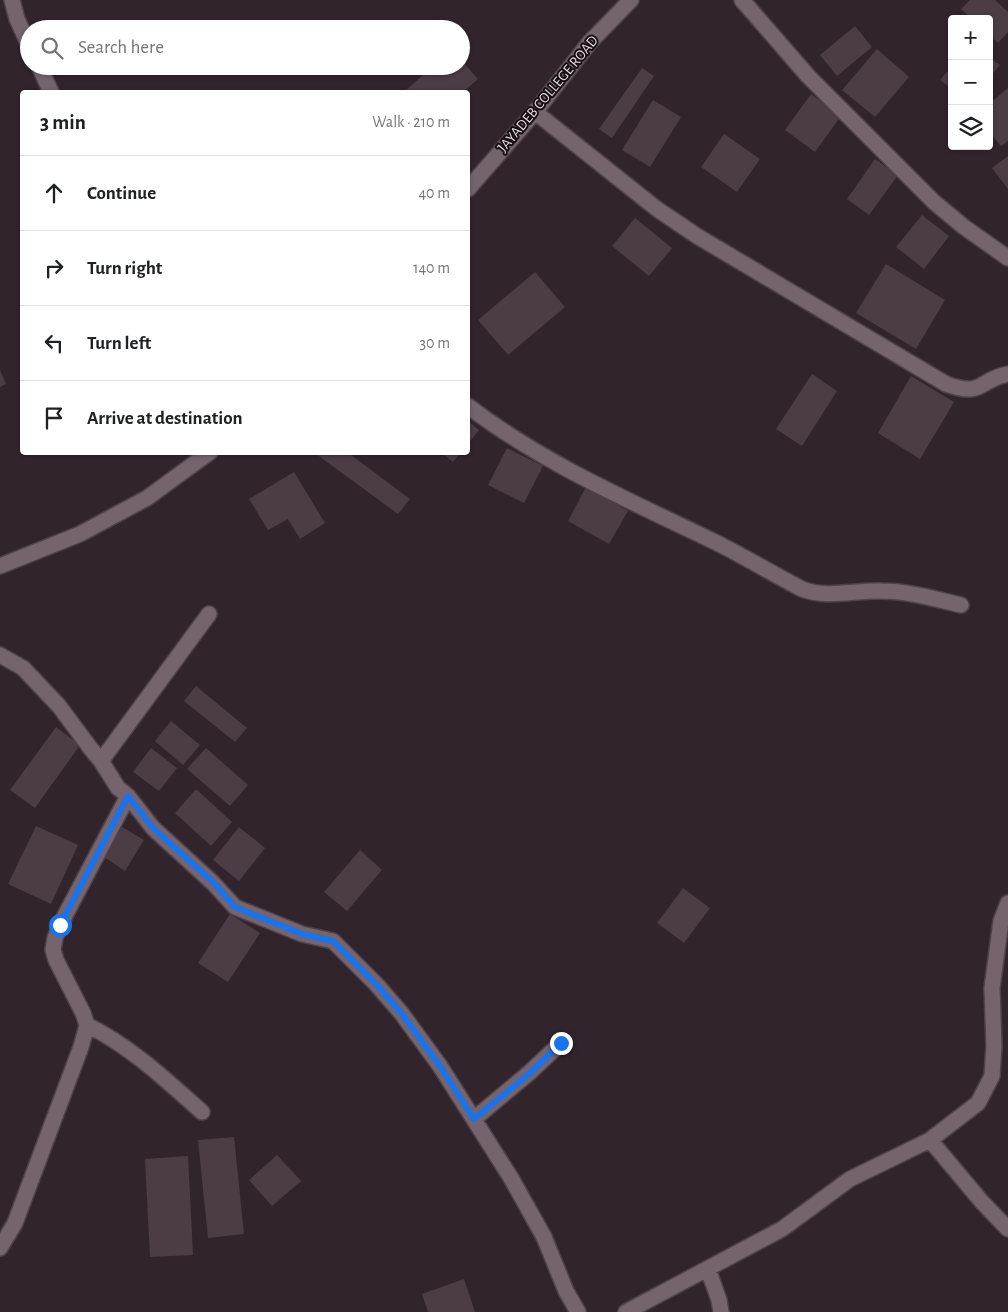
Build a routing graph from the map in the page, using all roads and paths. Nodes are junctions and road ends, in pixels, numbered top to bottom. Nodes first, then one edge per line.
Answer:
1 (12, 0) edge
2 (631, 0) edge
3 (742, 0) edge
4 (20, 26) edge
5 (43, 75) edge
6 (50, 90) edge
7 (535, 112) junction
8 (470, 187) edge
9 (1008, 258) edge
10 (1008, 374) edge
11 (470, 407) edge
12 (206, 455) edge
13 (0, 566) edge
14 (961, 605) dead end
15 (209, 614) dead end
16 (0, 655) edge
17 (101, 761) junction
18 (128, 796) junction
19 (1008, 903) edge
20 (87, 1025) junction
21 (561, 1043) dead end
22 (202, 1112) dead end
23 (474, 1119) junction
24 (930, 1140) junction
25 (1008, 1229) edge
26 (0, 1248) edge
27 (708, 1269) junction
28 (578, 1312) edge
29 (626, 1312) edge
30 (721, 1312) edge

1 - 4 street
2 - 7 street, JAYADEB COLLEGE ROAD
3 - 9 street
5 - 6 street
7 - 8 street, JAYADEB COLLEGE ROAD
7 - 10 street
11 - 14 street
12 - 13 street
15 - 17 street
16 - 17 street
17 - 18 street
18 - 20 street
18 - 23 street
19 - 24 street
20 - 22 street
20 - 26 street
21 - 23 street
23 - 28 street
24 - 25 street
24 - 27 street
27 - 29 street
27 - 30 street

